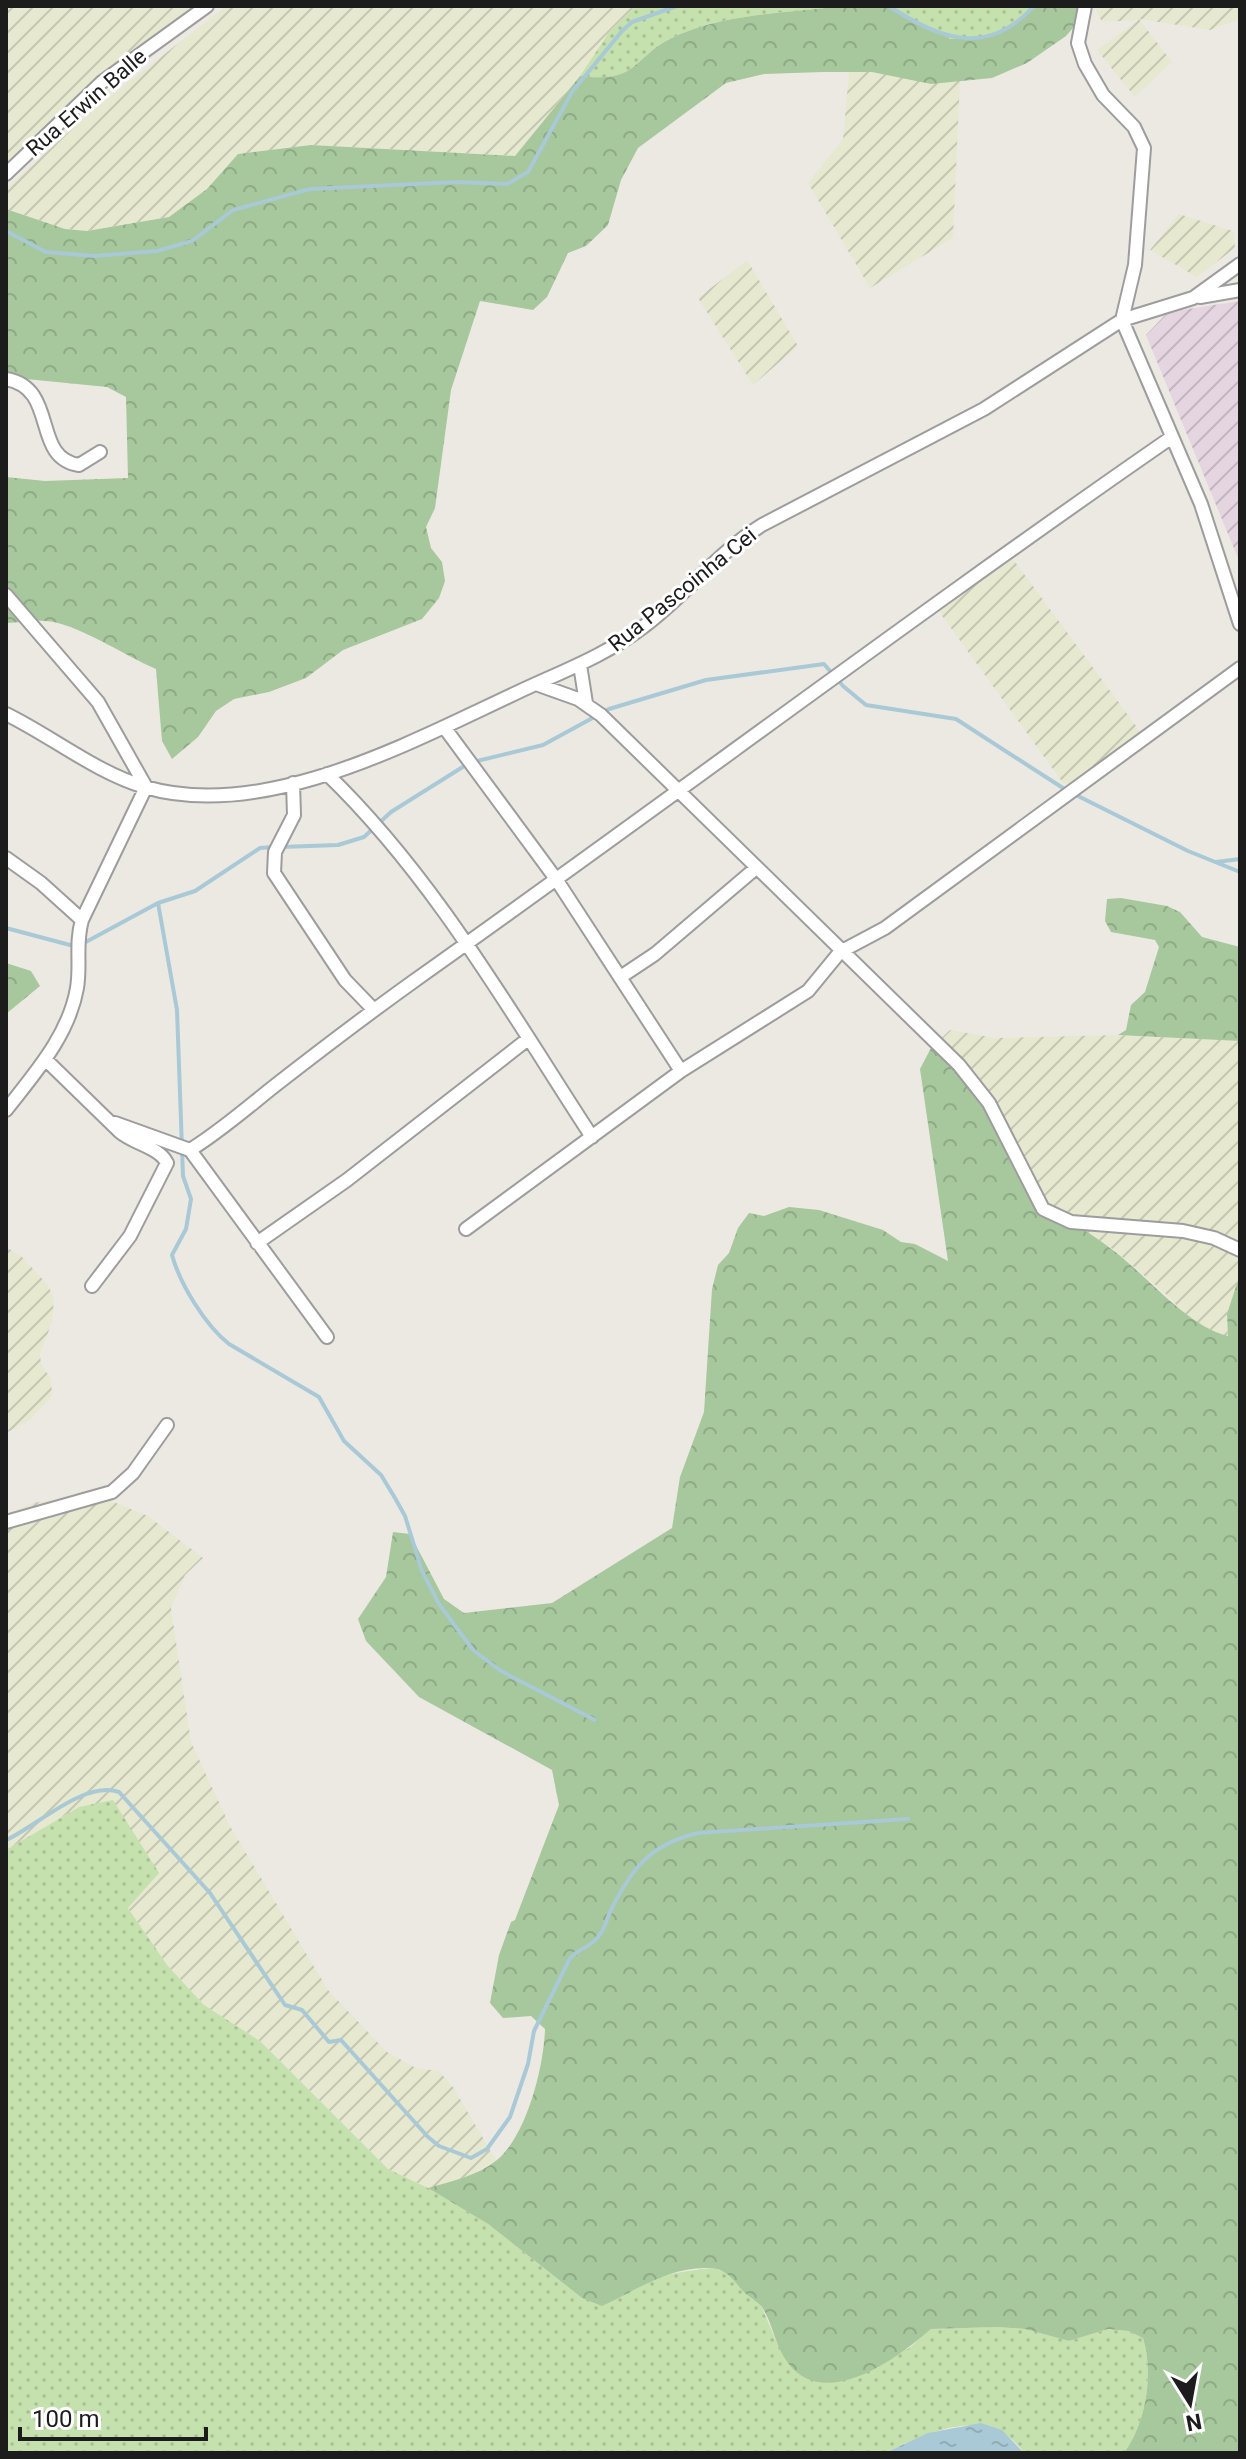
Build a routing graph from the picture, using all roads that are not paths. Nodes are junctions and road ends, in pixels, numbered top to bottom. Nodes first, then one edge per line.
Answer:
1 (207, 6) edge
2 (1085, 6) edge
3 (6, 174) edge
4 (1240, 264) edge
5 (1240, 290) edge
6 (1193, 298) junction
7 (1122, 320) junction
8 (6, 379) edge
9 (1172, 437) junction
10 (100, 452) dead end
11 (6, 595) edge
12 (1240, 624) edge
13 (580, 665) junction
14 (1240, 668) edge
15 (536, 684) junction
16 (586, 703) junction
17 (6, 714) edge
18 (444, 727) junction
19 (327, 774) junction
20 (293, 783) junction
21 (146, 787) junction
22 (675, 790) junction
23 (6, 858) edge
24 (756, 868) junction
25 (556, 879) junction
26 (82, 920) junction
27 (465, 945) junction
28 (840, 952) junction
29 (622, 976) junction
30 (374, 1010) junction
31 (528, 1039) junction
32 (45, 1059) junction
33 (681, 1071) junction
34 (6, 1110) edge
35 (106, 1120) junction
36 (592, 1137) junction
37 (190, 1150) junction
38 (466, 1229) dead end
39 (257, 1243) junction
40 (1240, 1250) edge
41 (92, 1286) dead end
42 (327, 1337) dead end
43 (167, 1425) dead end
44 (6, 1522) edge

1 - 3 street, Rua Erwin Balle
2 - 7 street
4 - 6 street, Rua Pascoinha Cei
5 - 6 street
6 - 7 street, Rua Pascoinha Cei
7 - 9 street
7 - 13 street, Rua Pascoinha Cei
8 - 10 street
9 - 12 street
9 - 22 street
11 - 21 street
13 - 15 street, Rua Pascoinha Cei
13 - 16 street
14 - 28 street
15 - 16 street
15 - 18 street, Rua Pascoinha Cei
16 - 22 street
17 - 21 street, Rua Pascoinha Cei
18 - 19 street, Rua Pascoinha Cei
18 - 25 street
19 - 20 street, Rua Pascoinha Cei
19 - 27 street
20 - 21 street, Rua Pascoinha Cei
20 - 30 street
21 - 26 street
22 - 24 street
22 - 25 street
23 - 26 street
24 - 28 street
24 - 29 street
25 - 27 street
25 - 29 street
26 - 32 street
27 - 30 street
27 - 31 street
28 - 33 street
28 - 40 street
29 - 33 street
30 - 37 street
31 - 36 street
31 - 39 street
32 - 34 street
32 - 35 street
33 - 36 street
35 - 37 street
35 - 41 street
36 - 38 street
37 - 39 street
39 - 42 street
43 - 44 street

